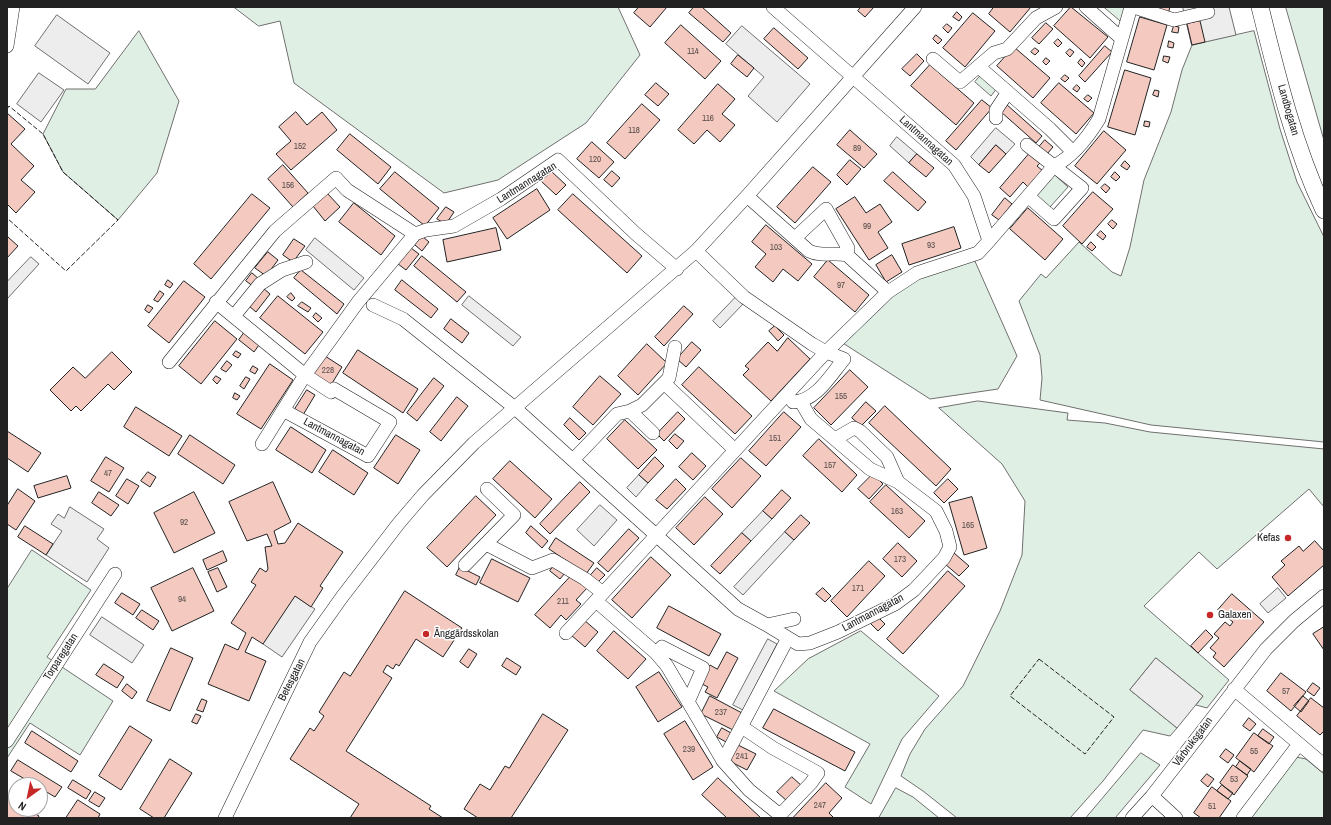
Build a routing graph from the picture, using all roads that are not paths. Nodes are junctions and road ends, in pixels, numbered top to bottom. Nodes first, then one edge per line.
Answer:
1 (13, 7) edge
2 (773, 7) edge
3 (915, 7) edge
4 (1056, 7) edge
5 (1086, 7) edge
6 (1131, 7) edge
7 (1134, 7) edge
8 (1260, 7) edge
9 (1208, 12) dead end
10 (1122, 40) junction
11 (7, 46) edge
12 (933, 59) dead end
13 (979, 67) junction
14 (853, 77) junction
15 (1008, 92) junction
16 (996, 118) dead end
17 (1027, 145) dead end
18 (1073, 152) junction
19 (1054, 166) junction
20 (747, 196) junction
21 (1028, 197) junction
22 (1324, 210) edge
23 (415, 234) junction
24 (795, 238) junction
25 (989, 241) junction
26 (696, 251) junction
27 (847, 255) junction
28 (306, 262) dead end
29 (677, 269) junction
30 (888, 292) junction
31 (216, 302) junction
32 (373, 305) dead end
33 (234, 316) junction
34 (675, 347) dead end
35 (826, 352) junction
36 (168, 362) dead end
37 (305, 375) junction
38 (664, 383) junction
39 (801, 402) junction
40 (779, 403) junction
41 (515, 408) junction
42 (283, 410) junction
43 (630, 411) junction
44 (653, 433) dead end
45 (835, 439) junction
46 (262, 444) dead end
47 (735, 450) junction
48 (573, 460) junction
49 (898, 482) junction
50 (487, 489) dead end
51 (655, 536) junction
52 (486, 544) junction
53 (465, 565) dead end
54 (115, 574) dead end
55 (1324, 596) edge
56 (599, 597) junction
57 (794, 619) dead end
58 (767, 625) junction
59 (566, 633) dead end
60 (788, 638) junction
61 (656, 653) junction
62 (1234, 689) junction
63 (688, 702) junction
64 (742, 727) junction
65 (7, 741) edge
66 (1299, 744) junction
67 (723, 761) junction
68 (1324, 765) edge
69 (1152, 796) junction
70 (225, 818) edge
71 (1132, 818) edge
72 (1176, 818) edge
73 (1243, 818) edge

1 - 11 street
2 - 14 street, Lantmannagatan
3 - 14 street
4 - 13 street
5 - 10 street
6 - 10 street
7 - 9 street
8 - 22 street, Landbogatan
10 - 18 street
12 - 13 street
13 - 15 street
14 - 20 street
14 - 25 street, Lantmannagatan
15 - 16 street
15 - 18 street
17 - 19 street
18 - 19 street
19 - 21 street
19 - 21 street
20 - 24 street
20 - 26 street
21 - 25 street
23 - 29 street, Lantmannagatan
23 - 31 street
23 - 37 street
24 - 27 street
24 - 27 street
25 - 30 street
26 - 29 street
26 - 35 street
27 - 30 street
28 - 33 street
29 - 41 street
30 - 35 street
31 - 33 street, Lantmannagatan
31 - 36 street
32 - 41 street, Lantmannagatan
33 - 37 street, Lantmannagatan
34 - 38 street
35 - 39 street
35 - 40 street
37 - 42 street
37 - 42 street, Lantmannagatan
38 - 43 street
38 - 47 street
39 - 40 street
39 - 45 street, Lantmannagatan
40 - 47 street
41 - 48 street, Lantmannagatan
41 - 70 street, Betesgatan
42 - 46 street
43 - 44 street
43 - 48 street
45 - 49 street, Lantmannagatan
45 - 49 street, Lantmannagatan
47 - 51 street
48 - 51 street, Lantmannagatan
49 - 60 street, Lantmannagatan
50 - 52 street
51 - 56 street
51 - 58 street, Lantmannagatan
52 - 53 street
52 - 56 street
54 - 65 street, Torparegatan
55 - 62 street, Vårbruksgatan
56 - 59 street
56 - 61 street
57 - 58 street
58 - 60 street, Lantmannagatan
60 - 64 street
61 - 63 street
61 - 63 street
62 - 66 street
62 - 69 street, Vårbruksgatan
63 - 67 street
64 - 67 street
64 - 67 street
66 - 68 street
66 - 73 street
69 - 71 street, Vårbruksgatan
69 - 72 street

